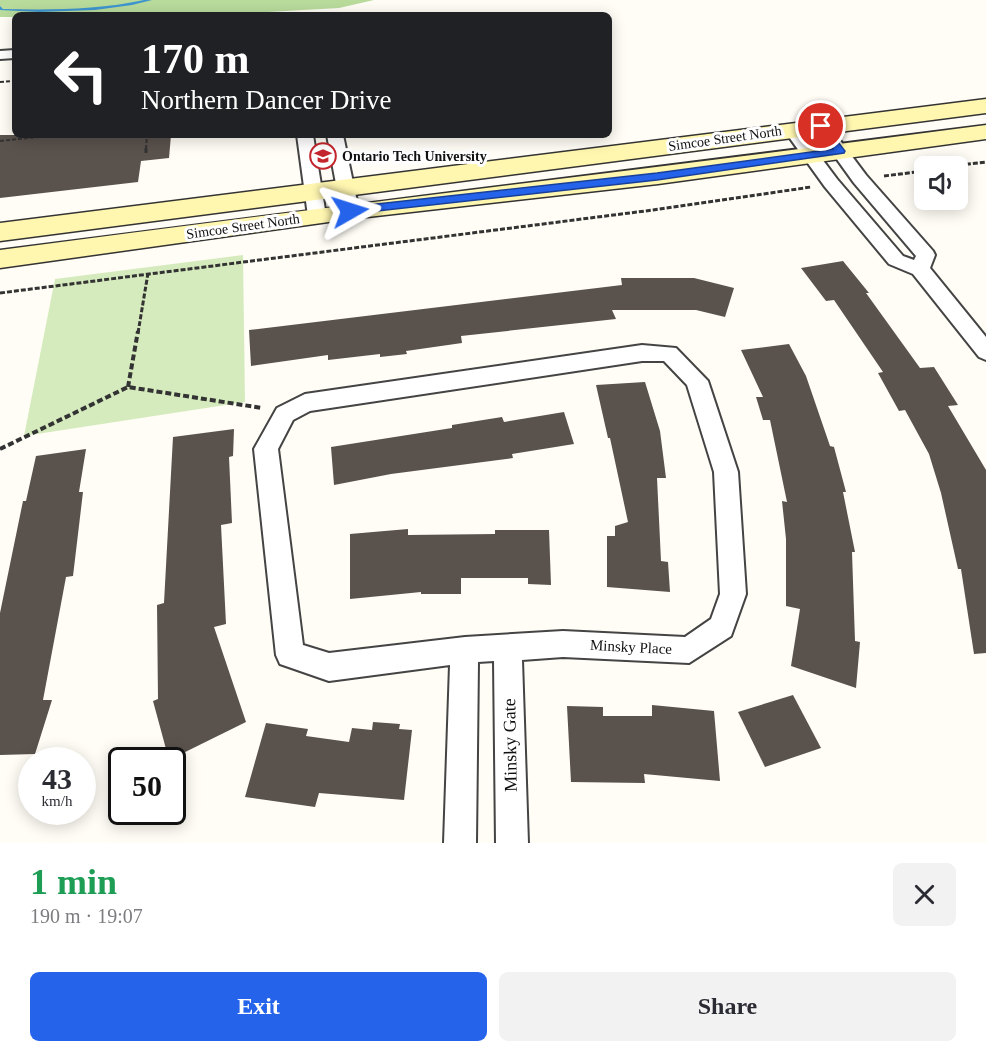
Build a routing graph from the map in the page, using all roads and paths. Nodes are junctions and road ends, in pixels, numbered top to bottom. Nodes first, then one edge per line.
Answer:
1 (986, 107) edge
2 (792, 130) junction
3 (986, 132) edge
4 (28, 138) edge
5 (147, 138) edge
6 (305, 138) edge
7 (335, 138) edge
8 (831, 139) junction
9 (0, 141) edge
10 (146, 153) dead end
11 (809, 155) junction
12 (986, 162) edge
13 (968, 164) edge
14 (914, 172) edge
15 (860, 179) junction
16 (831, 183) junction
17 (348, 200) junction
18 (315, 204) junction
19 (0, 232) edge
20 (0, 259) edge
21 (920, 269) junction
22 (148, 273) junction
23 (0, 293) edge
24 (986, 352) edge
25 (128, 387) junction
26 (262, 408) dead end
27 (0, 449) edge
28 (508, 648) junction
29 (465, 650) junction
30 (460, 843) edge
31 (512, 843) edge

1 - 8 main road
2 - 8 main road, Simcoe Street North
2 - 11 street
2 - 17 main road, Simcoe Street North
3 - 8 main road, Simcoe Street North
4 - 9 path
5 - 10 path
6 - 18 street
7 - 17 street
8 - 11 main road, Simcoe Street North
8 - 15 street
11 - 16 street
11 - 17 main road, Simcoe Street North
12 - 13 path
14 - 15 path
15 - 21 street
16 - 21 street
16 - 22 path
17 - 18 main road, Simcoe Street North
18 - 19 main road, Simcoe Street North
18 - 20 main road, Simcoe Street North
21 - 24 street
22 - 23 path
22 - 25 path
25 - 26 path
25 - 27 path
28 - 29 street, Minsky Place
28 - 29 street, Minsky Place
28 - 31 street, Minsky Gate
29 - 30 street

